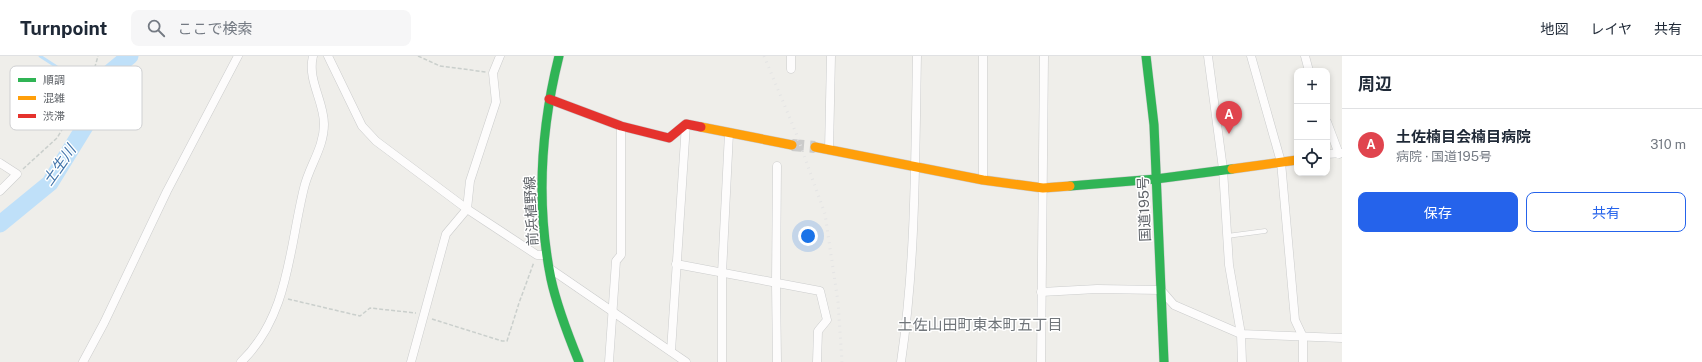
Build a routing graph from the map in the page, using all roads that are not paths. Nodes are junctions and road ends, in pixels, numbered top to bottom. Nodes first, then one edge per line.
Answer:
1 (238, 56) edge
2 (313, 56) edge
3 (328, 56) edge
4 (500, 56) edge
5 (559, 56) edge
6 (791, 56) edge
7 (831, 56) edge
8 (917, 56) edge
9 (984, 56) edge
10 (1044, 56) edge
11 (1146, 56) edge
12 (1208, 56) edge
13 (1251, 56) edge
14 (1304, 56) edge
15 (1308, 68) edge
16 (791, 69) dead end
17 (549, 99) junction
18 (686, 124) junction
19 (621, 126) junction
20 (1330, 129) edge
21 (729, 133) junction
22 (792, 145) tunnel mouth
23 (815, 147) tunnel mouth
24 (829, 150) junction
25 (1340, 153) edge
26 (1330, 154) edge
27 (1294, 160) edge
28 (1281, 162) junction
29 (0, 163) edge
30 (777, 166) dead end
31 (915, 168) junction
32 (1223, 169) junction
33 (1156, 179) junction
34 (983, 180) junction
35 (1043, 188) junction
36 (0, 191) edge
37 (467, 209) junction
38 (1265, 232) dead end
39 (1226, 236) junction
40 (547, 255) junction
41 (676, 264) junction
42 (549, 268) junction
43 (722, 273) junction
44 (776, 283) junction
45 (1161, 290) junction
46 (1041, 292) junction
47 (613, 314) junction
48 (1241, 334) junction
49 (1303, 337) junction
50 (1342, 338) edge
51 (671, 351) junction
52 (83, 362) edge
53 (241, 362) edge
54 (411, 362) edge
55 (579, 362) edge
56 (609, 362) edge
57 (686, 362) edge
58 (722, 362) edge
59 (777, 362) edge
60 (817, 362) edge
61 (901, 362) edge
62 (1041, 362) edge
63 (1164, 362) edge
64 (1242, 362) edge
65 (1303, 362) edge

1 - 52 street
2 - 53 street
3 - 37 street
4 - 37 street
5 - 17 main road, 前浜植野線
6 - 16 street
7 - 24 street
8 - 31 street
9 - 34 street
10 - 35 street
11 - 33 main road, 国道195号
12 - 32 street
13 - 28 street
14 - 15 street
17 - 19 main road
17 - 40 main road, 前浜植野線
18 - 19 main road
18 - 21 main road
18 - 41 street
19 - 47 street
20 - 25 street
21 - 22 main road
21 - 43 street
23 - 24 main road
24 - 31 main road
25 - 26 street
27 - 28 main road
28 - 32 main road
28 - 49 street
29 - 36 street
30 - 44 street
31 - 34 main road
31 - 61 street
32 - 33 main road
32 - 39 street
33 - 35 main road
33 - 45 main road, 国道195号
34 - 35 main road
35 - 46 street
37 - 40 street
37 - 54 street
38 - 39 lane
39 - 48 street
40 - 42 main road, 前浜植野線
41 - 43 street
41 - 51 street
42 - 47 street
42 - 55 main road, 前浜植野線
43 - 44 street
43 - 58 street
44 - 59 street
44 - 60 street
45 - 46 street
45 - 48 street
45 - 63 main road, 国道195号
46 - 62 street
47 - 51 street
47 - 56 street
48 - 49 street
48 - 64 street
49 - 50 street
49 - 65 street
51 - 57 street

